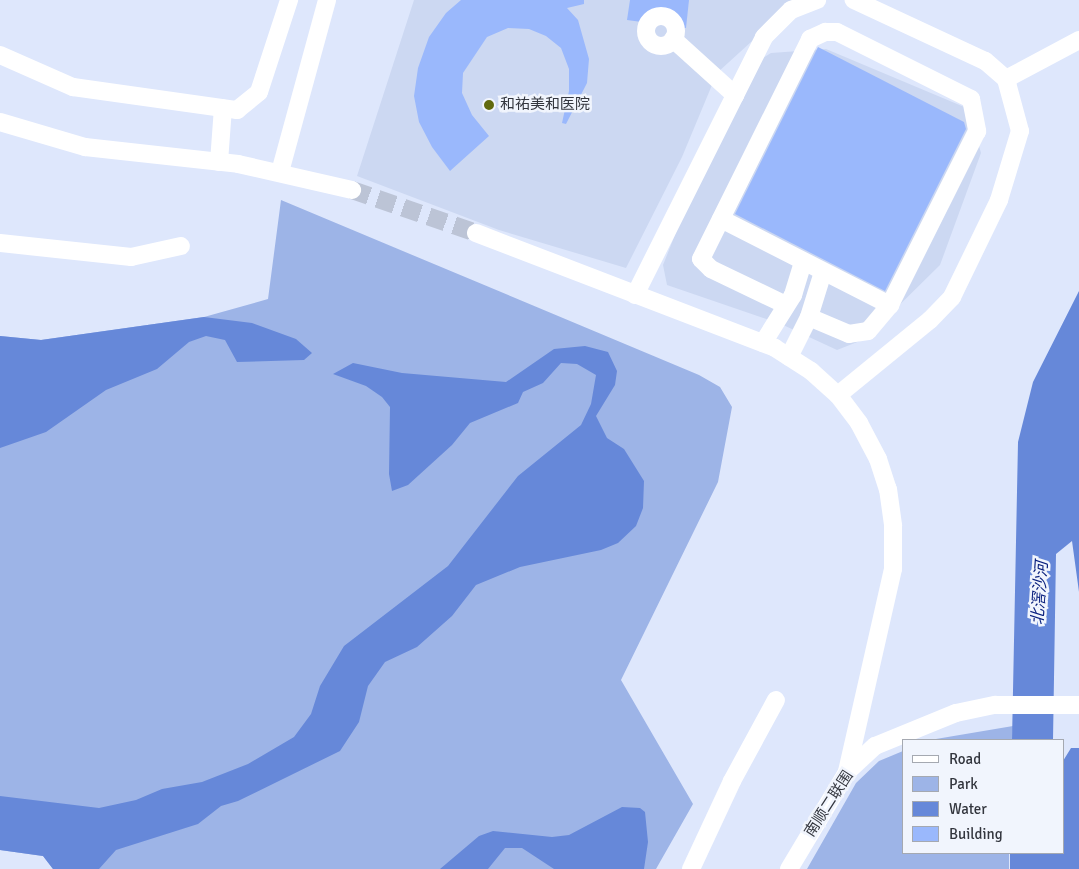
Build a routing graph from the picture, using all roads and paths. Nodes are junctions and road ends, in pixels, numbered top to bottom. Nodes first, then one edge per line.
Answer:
1 (289, 0) edge
2 (327, 0) edge
3 (817, 0) edge
4 (854, 0) edge
5 (673, 39) dead end
6 (1079, 40) edge
7 (0, 55) edge
8 (1006, 79) junction
9 (735, 95) junction
10 (223, 108) junction
11 (0, 122) edge
12 (219, 162) junction
13 (280, 172) junction
14 (352, 190) tunnel mouth
15 (721, 219) junction
16 (476, 233) tunnel mouth
17 (0, 243) edge
18 (181, 246) dead end
19 (803, 262) junction
20 (823, 272) junction
21 (635, 295) junction
22 (786, 305) junction
23 (890, 305) junction
24 (808, 317) junction
25 (763, 344) junction
26 (788, 357) junction
27 (838, 395) junction
28 (776, 700) dead end
29 (1079, 705) edge
30 (847, 772) junction
31 (691, 869) edge
32 (789, 869) edge

1 - 10 street
2 - 13 street
3 - 9 street
4 - 8 street
5 - 9 street
6 - 8 street
7 - 10 street
8 - 27 street
9 - 21 street
10 - 12 street
11 - 12 street
12 - 13 street
13 - 14 street
15 - 19 street
15 - 22 street
15 - 23 street
16 - 21 street
17 - 18 street
19 - 20 street
19 - 22 street
20 - 23 street
20 - 24 street
21 - 25 street
22 - 25 street
23 - 24 street
24 - 26 street
25 - 26 street
26 - 27 street
27 - 30 street
28 - 31 street
29 - 30 street, 南顺二联围
30 - 32 street, 南顺二联围

